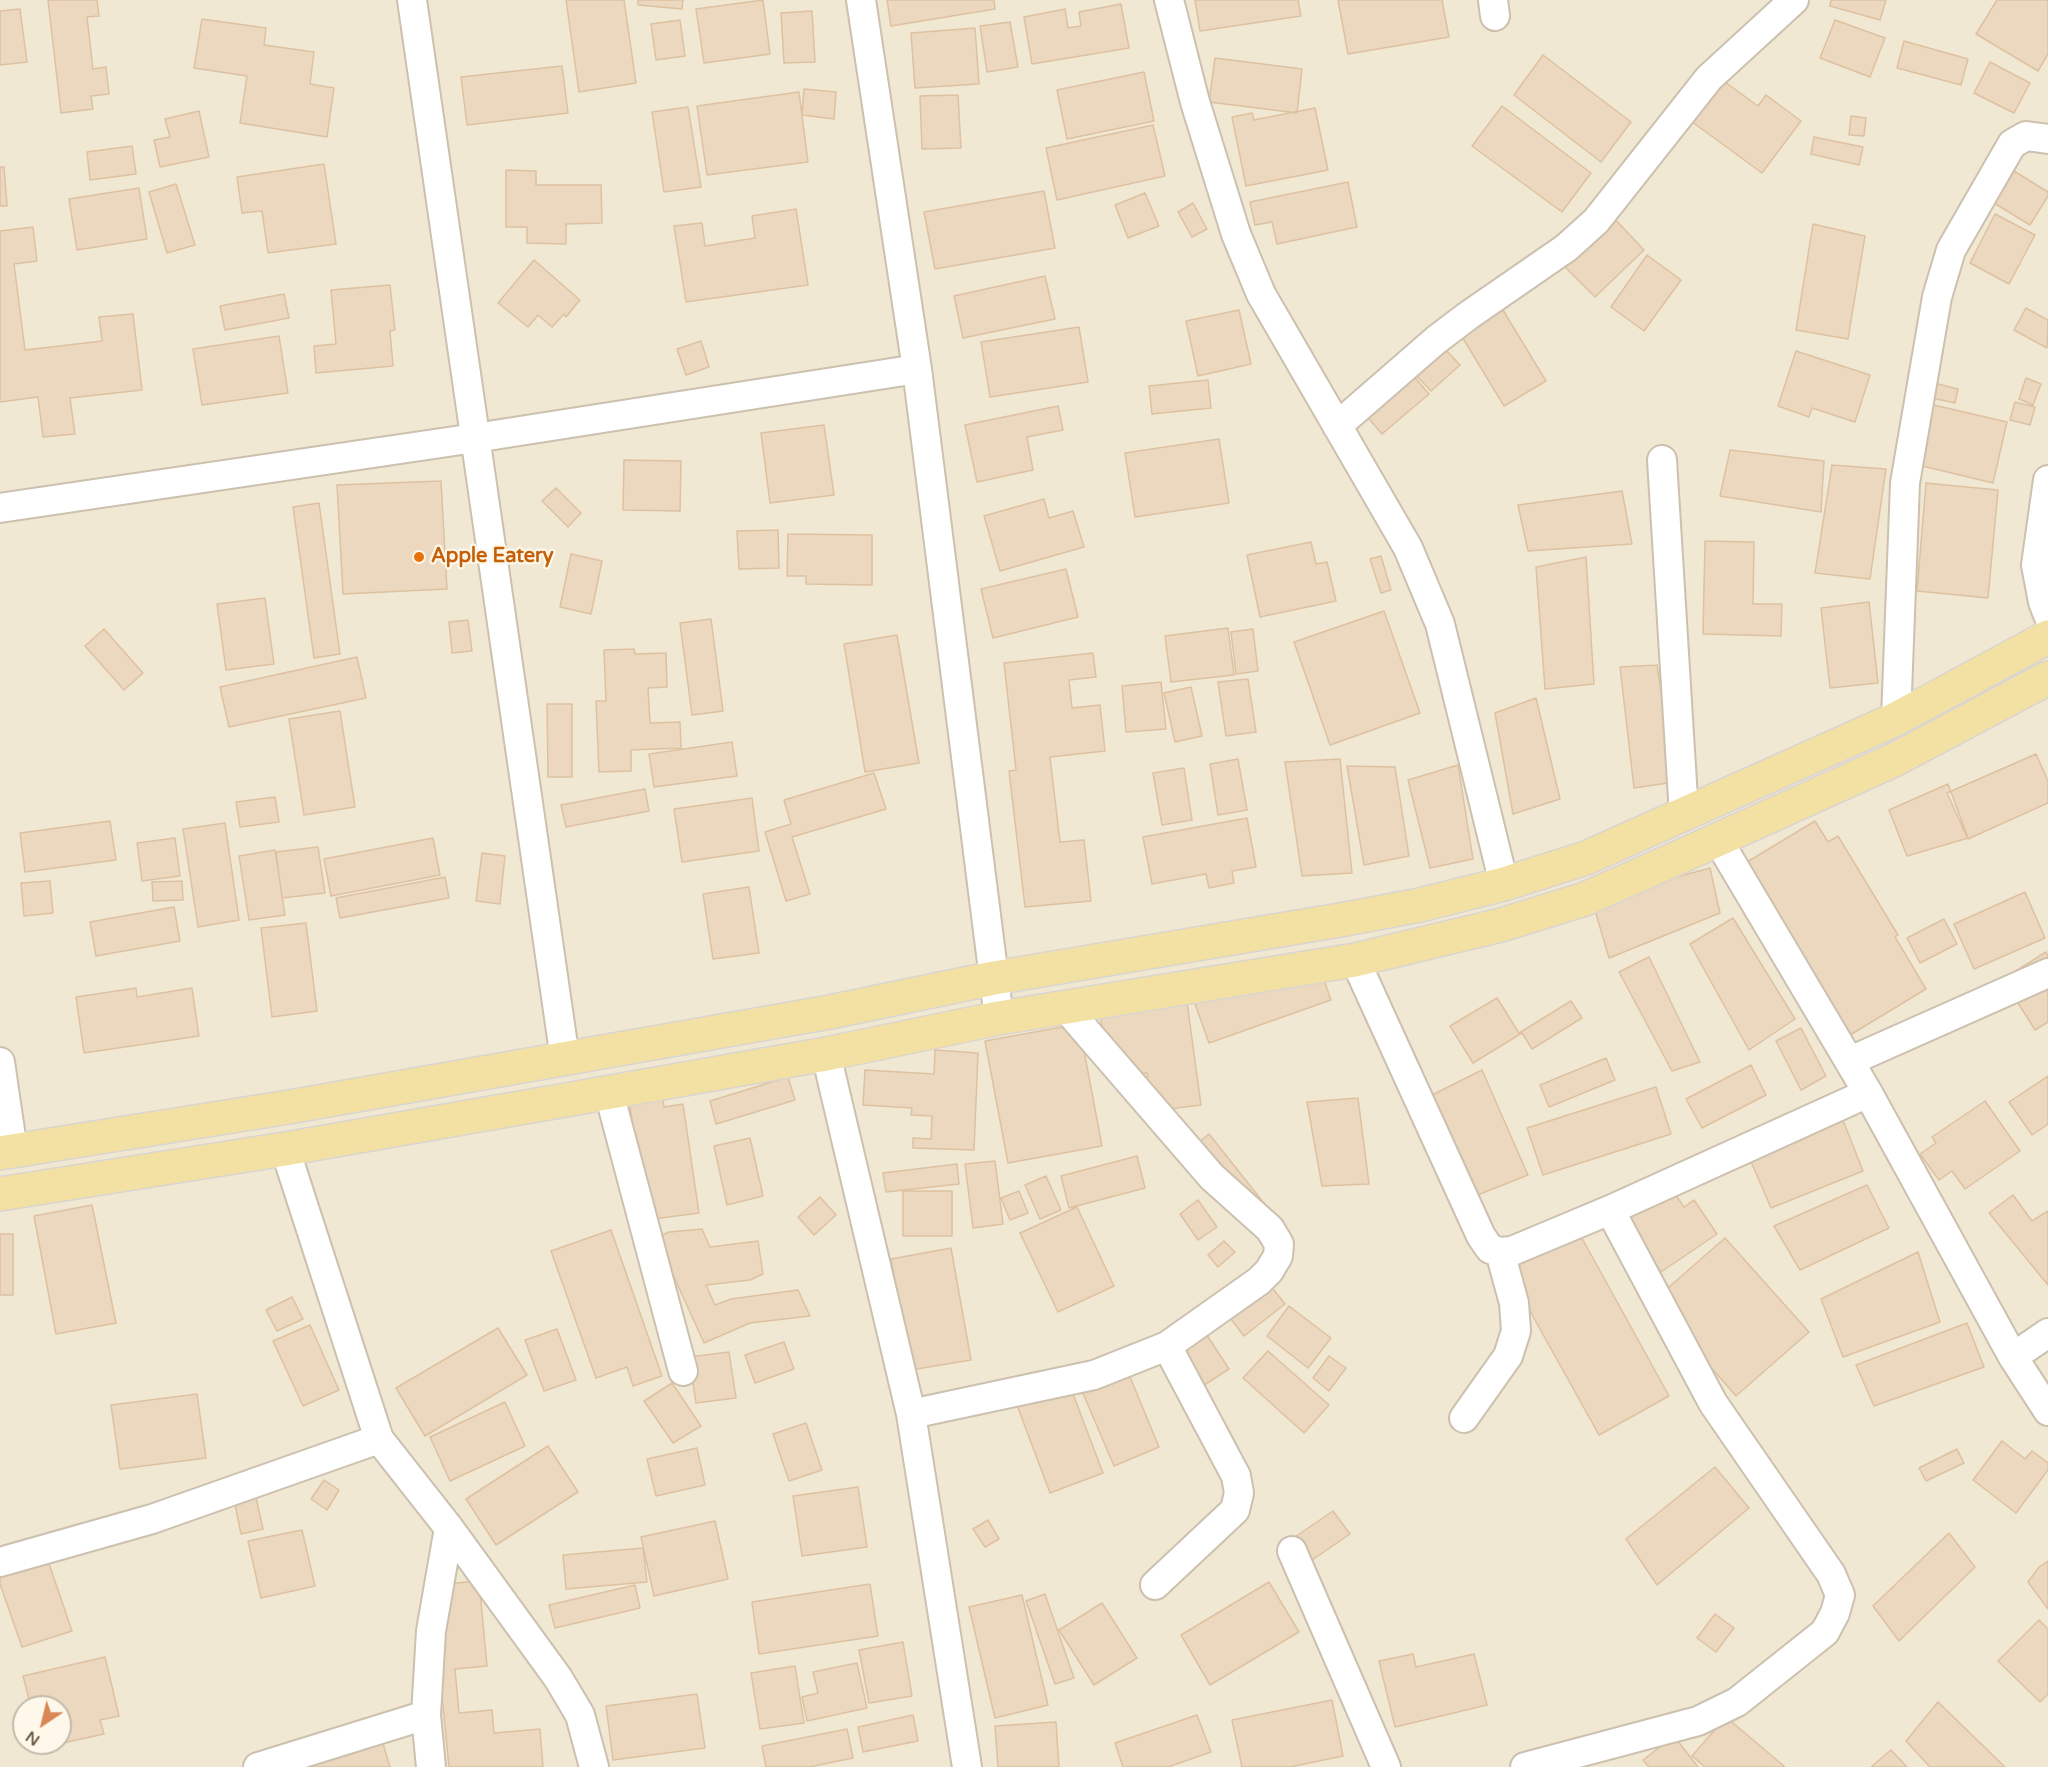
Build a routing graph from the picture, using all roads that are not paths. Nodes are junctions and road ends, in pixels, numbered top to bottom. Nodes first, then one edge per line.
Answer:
1 (412, 0) edge
2 (861, 0) edge
3 (1169, 0) edge
4 (1794, 0) edge
5 (2048, 139) edge
6 (917, 369) junction
7 (1337, 426) junction
8 (475, 438) junction
9 (1662, 460) dead end
10 (2048, 480) edge
11 (0, 508) edge
12 (2048, 615) edge
13 (2048, 637) edge
14 (2048, 678) edge
15 (1896, 719) junction
16 (1684, 815) junction
17 (1718, 840) junction
18 (1504, 884) junction
19 (1355, 960) junction
20 (2048, 973) edge
21 (994, 978) junction
22 (1066, 1008) junction
23 (999, 1018) junction
24 (826, 1054) junction
25 (565, 1059) junction
26 (1850, 1061) junction
27 (0, 1062) edge
28 (609, 1093) junction
29 (1868, 1094) junction
30 (285, 1149) junction
31 (6, 1152) edge
32 (0, 1194) edge
33 (1610, 1210) junction
34 (1500, 1252) junction
35 (2048, 1333) edge
36 (1167, 1346) junction
37 (2013, 1357) junction
38 (683, 1371) dead end
39 (2048, 1411) edge
40 (911, 1414) junction
41 (1464, 1418) dead end
42 (379, 1438) junction
43 (449, 1528) junction
44 (1292, 1551) dead end
45 (0, 1562) edge
46 (1155, 1586) dead end
47 (426, 1715) junction
48 (258, 1767) edge
49 (431, 1767) edge
50 (594, 1767) edge
51 (967, 1767) edge
52 (1386, 1767) edge
53 (1525, 1767) edge

1 - 8 street
2 - 6 street
3 - 7 street
4 - 7 street
5 - 15 street
6 - 8 street
6 - 21 street
7 - 18 street
8 - 11 street
8 - 25 street
9 - 16 street
10 - 12 street
13 - 15 main road
14 - 17 main road
15 - 16 main road
16 - 18 main road
17 - 19 main road
17 - 26 street
18 - 21 main road
19 - 22 main road
19 - 34 street
20 - 26 street
21 - 23 street
21 - 25 main road
22 - 23 main road
22 - 36 street
23 - 24 main road
24 - 28 main road
24 - 40 street
25 - 31 main road
26 - 29 street
27 - 31 street
28 - 30 main road
28 - 38 street
29 - 33 street
29 - 37 street
30 - 32 main road
30 - 42 street
33 - 34 street
33 - 53 street
34 - 41 street
35 - 37 street
36 - 40 street
36 - 46 street
37 - 39 street
40 - 51 street
42 - 43 street
42 - 45 street
43 - 47 street
43 - 50 street
44 - 52 street
47 - 48 street
47 - 49 street

